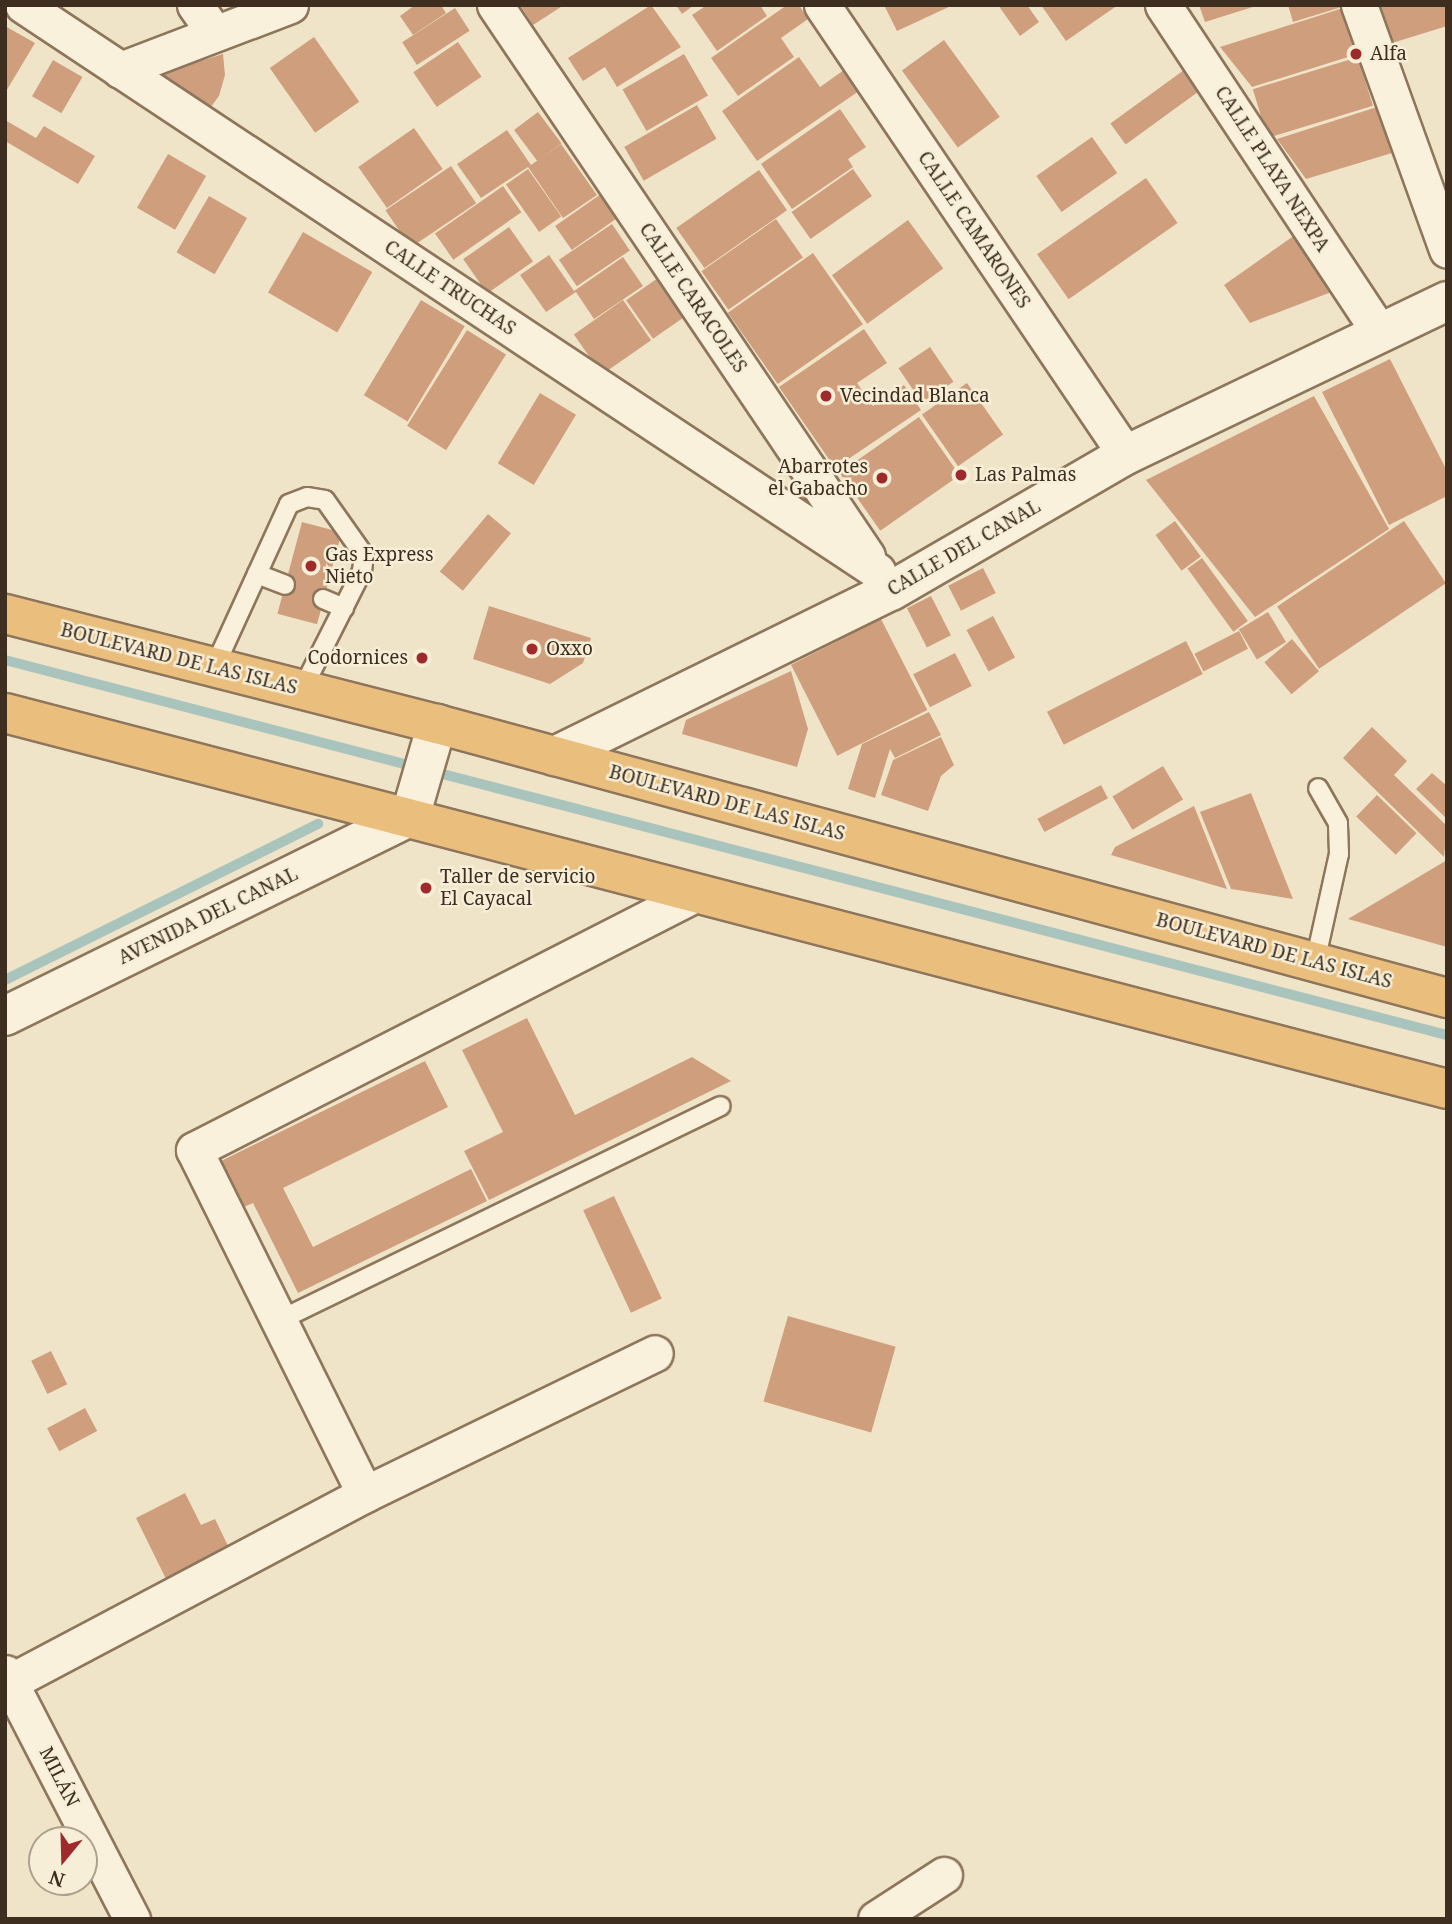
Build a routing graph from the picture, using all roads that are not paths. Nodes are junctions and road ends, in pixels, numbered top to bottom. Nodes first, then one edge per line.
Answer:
1 (23, 5) edge
2 (290, 5) edge
3 (495, 5) edge
4 (822, 5) edge
5 (1163, 5) edge
6 (1359, 5) edge
7 (204, 18) edge
8 (120, 70) junction
9 (1447, 250) edge
10 (1447, 302) edge
11 (1380, 333) junction
12 (1126, 455) junction
13 (257, 574) junction
14 (884, 581) junction
15 (285, 585) dead end
16 (323, 599) dead end
17 (344, 608) junction
18 (5, 614) edge
19 (214, 668) junction
20 (302, 690) junction
21 (5, 713) edge
22 (433, 739) junction
23 (555, 756) junction
24 (1318, 788) dead end
25 (412, 812) junction
26 (696, 893) junction
27 (1315, 962) junction
28 (1447, 998) edge
29 (5, 1016) edge
30 (1447, 1088) edge
31 (721, 1106) dead end
32 (278, 1321) junction
33 (655, 1353) dead end
34 (365, 1493) junction
35 (8, 1678) edge
36 (944, 1875) dead end
37 (132, 1919) edge
38 (876, 1919) edge

1 - 8 street, CALLE TRUCHAS
2 - 7 street
3 - 14 street, CALLE CARACOLES
4 - 12 street, CALLE CAMARONES
5 - 11 street, CALLE PLAYA NEXPA
6 - 9 street
7 - 8 street
8 - 14 street, CALLE TRUCHAS
10 - 11 street, CALLE DEL CANAL
11 - 12 street, CALLE DEL CANAL
12 - 14 street, CALLE DEL CANAL
13 - 15 lane
13 - 17 lane
13 - 19 lane
14 - 23 street, CALLE DEL CANAL
16 - 17 lane
17 - 20 lane
18 - 19 highway, BOULEVARD DE LAS ISLAS
19 - 20 highway, BOULEVARD DE LAS ISLAS
20 - 22 highway, BOULEVARD DE LAS ISLAS
21 - 25 highway
22 - 23 highway, BOULEVARD DE LAS ISLAS
22 - 25 street
23 - 27 highway, BOULEVARD DE LAS ISLAS
24 - 27 lane
25 - 26 highway
25 - 29 street, AVENIDA DEL CANAL
26 - 30 highway
26 - 32 street
27 - 28 highway, BOULEVARD DE LAS ISLAS
31 - 32 lane
32 - 34 street
33 - 34 street
34 - 35 street
35 - 37 street, MILÁN
36 - 38 street

